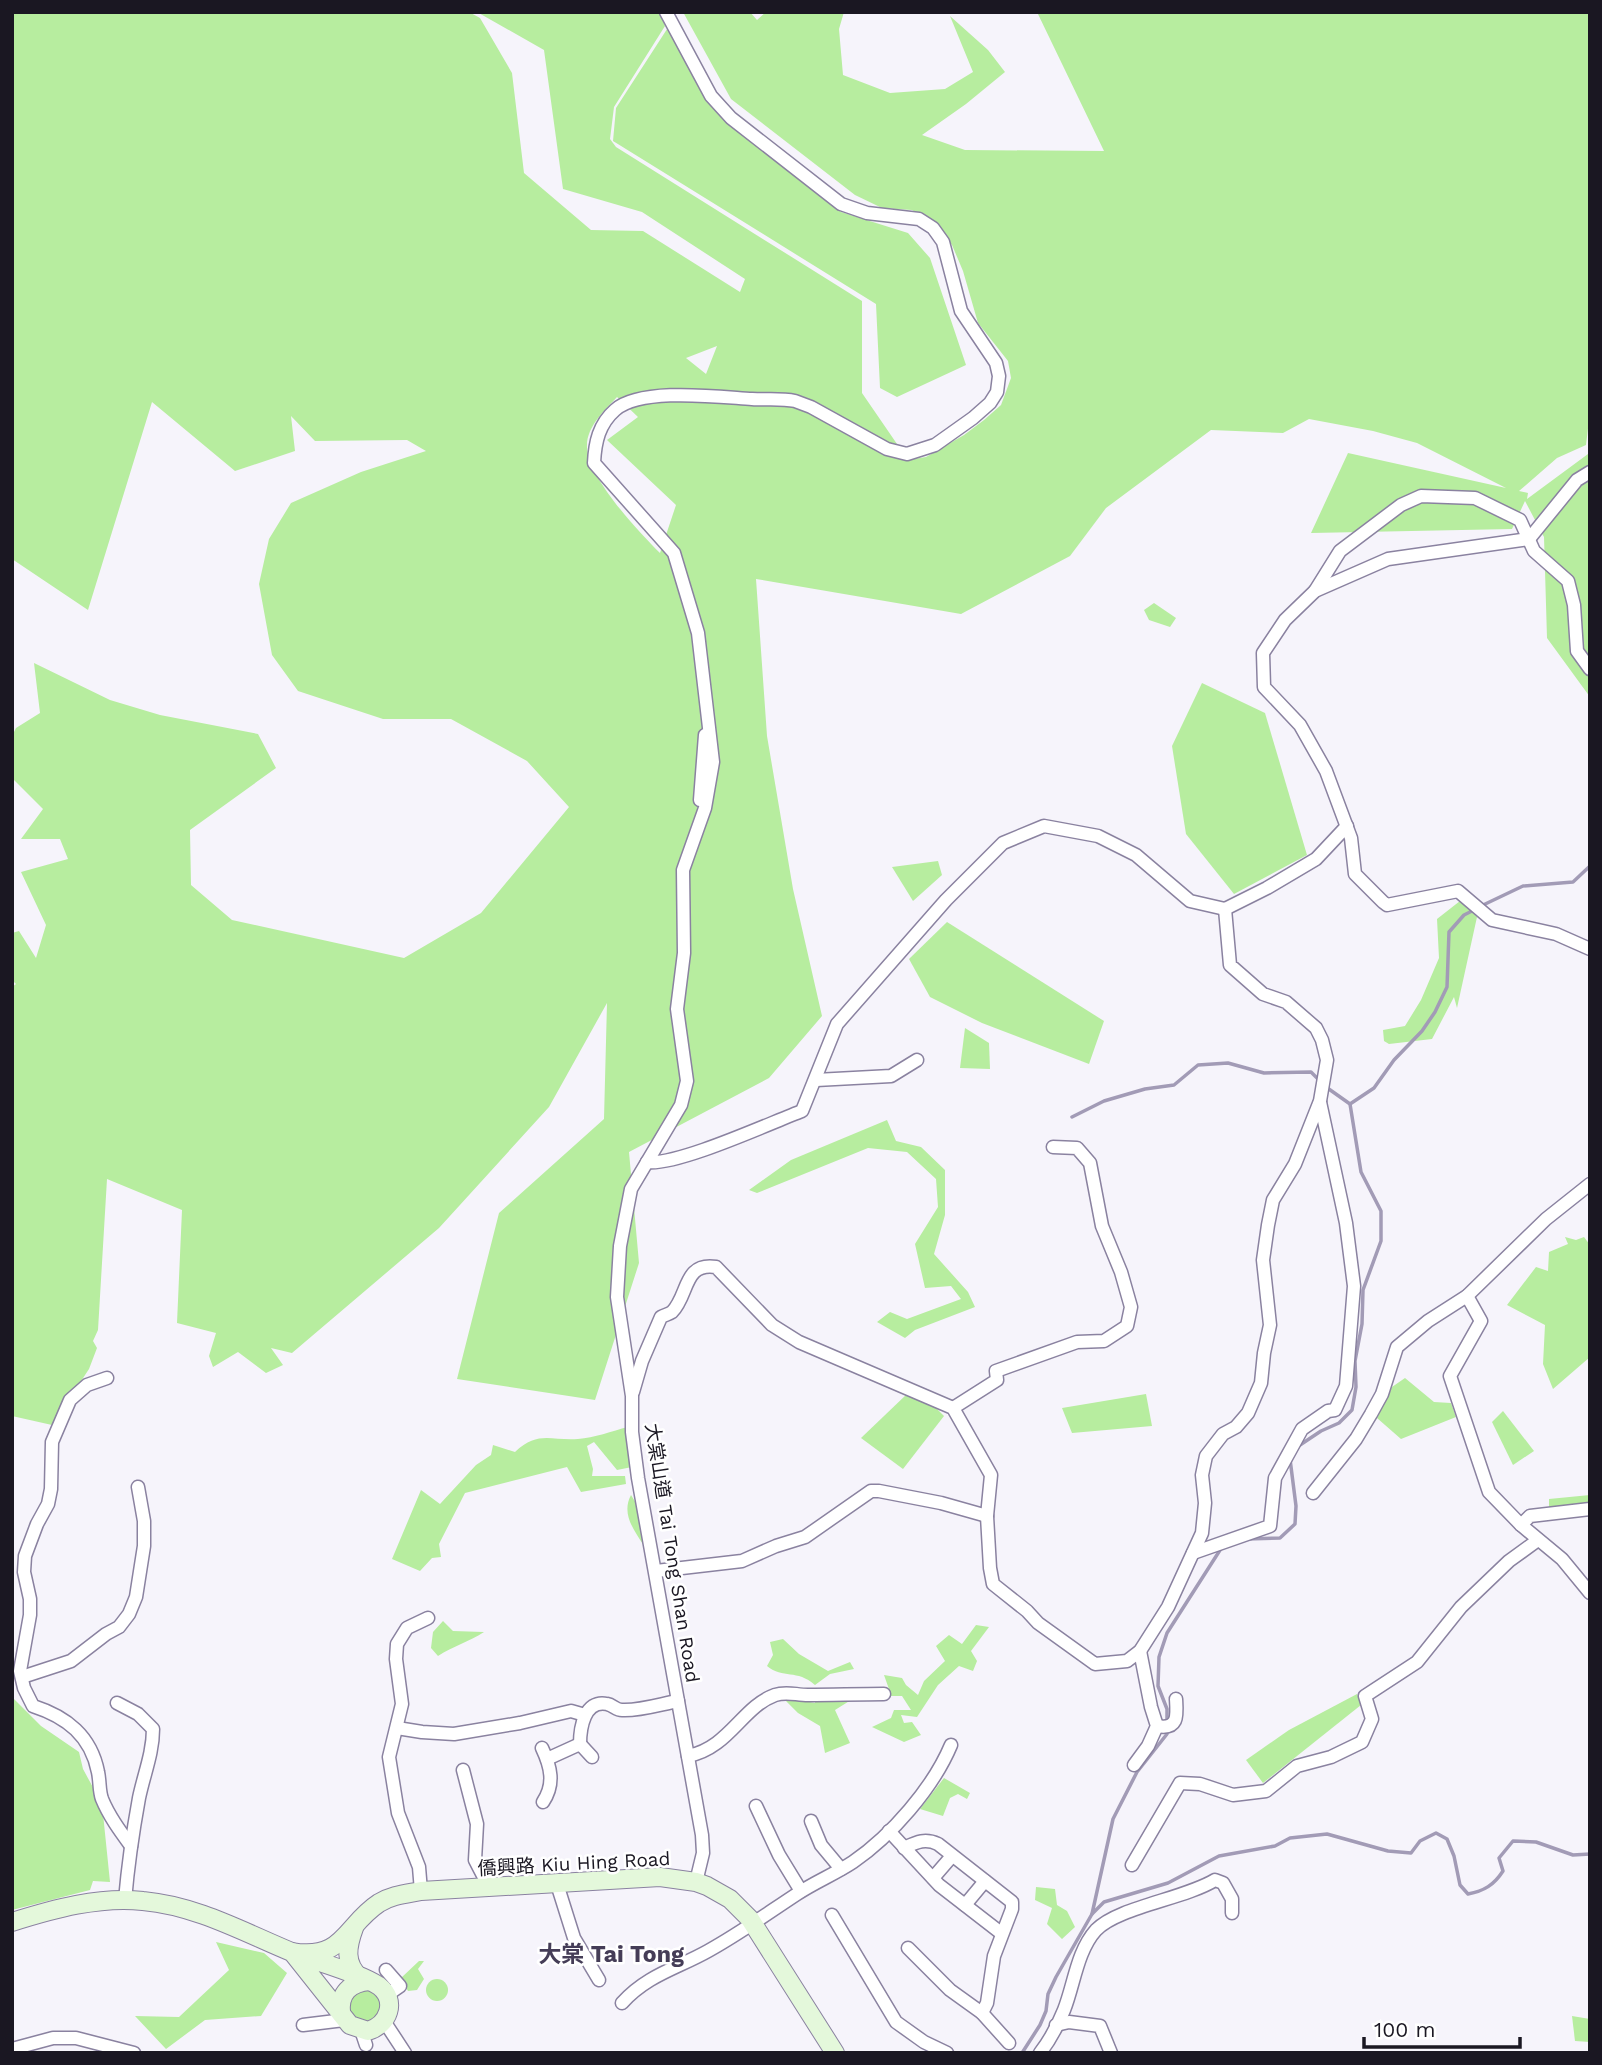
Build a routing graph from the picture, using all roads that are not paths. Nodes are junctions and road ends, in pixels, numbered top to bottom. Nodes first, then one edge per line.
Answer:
1 (666, 12) edge
2 (1590, 472) edge
3 (1530, 539) junction
4 (1315, 590) junction
5 (1590, 669) edge
6 (1347, 826) junction
7 (1225, 909) junction
8 (1590, 949) edge
9 (917, 1060) dead end
10 (816, 1080) junction
11 (1320, 1101) junction
12 (660, 1140) junction
13 (1053, 1147) dead end
14 (675, 1158) junction
15 (648, 1162) junction
16 (1590, 1184) edge
17 (1467, 1296) junction
18 (107, 1378) dead end
19 (632, 1396) junction
20 (953, 1408) junction
21 (138, 1487) dead end
22 (1312, 1493) dead end
23 (1590, 1509) edge
24 (987, 1516) junction
25 (1521, 1525) junction
26 (1538, 1540) junction
27 (1193, 1553) junction
28 (656, 1571) junction
29 (1590, 1593) edge
30 (428, 1618) dead end
31 (1140, 1651) junction
32 (22, 1677) junction
33 (884, 1694) dead end
34 (1176, 1699) dead end
35 (678, 1701) junction
36 (117, 1703) dead end
37 (585, 1715) junction
38 (1165, 1725) junction
39 (397, 1728) junction
40 (580, 1744) junction
41 (951, 1745) dead end
42 (688, 1756) junction
43 (592, 1757) dead end
44 (1134, 1765) dead end
45 (463, 1770) dead end
46 (543, 1802) dead end
47 (756, 1806) dead end
48 (811, 1821) dead end
49 (889, 1831) junction
50 (131, 1846) junction
51 (904, 1848) junction
52 (953, 1856) junction
53 (1132, 1865) dead end
54 (841, 1869) junction
55 (933, 1878) junction
56 (985, 1881) junction
57 (696, 1882) junction
58 (557, 1884) junction
59 (489, 1887) junction
60 (421, 1891) junction
61 (801, 1891) junction
62 (125, 1900) junction
63 (965, 1905) junction
64 (1232, 1913) dead end
65 (832, 1915) dead end
66 (12, 1922) edge
67 (753, 1923) junction
68 (354, 1928) junction
69 (1002, 1933) junction
70 (908, 1948) dead end
71 (292, 1952) junction
72 (386, 1970) dead end
73 (364, 1979) junction
74 (599, 1980) dead end
75 (387, 1995) junction
76 (622, 2003) dead end
77 (982, 2013) junction
78 (343, 2016) junction
79 (384, 2021) junction
80 (303, 2025) dead end
81 (1056, 2025) junction
82 (1009, 2044) edge
83 (12, 2049) edge
84 (134, 2053) edge
85 (405, 2053) edge
86 (835, 2053) edge
87 (947, 2053) edge
88 (1040, 2053) edge
89 (1111, 2053) edge

1 - 12 street, 大棠山道 Tai Tong Shan Road
2 - 3 street
3 - 4 street
3 - 4 street
3 - 5 street
4 - 6 street
6 - 7 street
6 - 8 street
7 - 10 street
7 - 11 street
9 - 10 street
10 - 14 street
11 - 27 street
11 - 27 street
12 - 14 street
12 - 15 street, 大棠山道 Tai Tong Shan Road
13 - 20 street
14 - 15 street
15 - 19 street, 大棠山道 Tai Tong Shan Road
16 - 17 street
17 - 22 street
17 - 25 street
18 - 32 street
19 - 20 street
19 - 28 street, 大棠山道 Tai Tong Shan Road
20 - 24 street
21 - 32 street
23 - 25 street
24 - 28 street
24 - 31 street
25 - 26 street
26 - 29 street
26 - 53 street
27 - 31 street
28 - 35 street, 大棠山道 Tai Tong Shan Road
30 - 39 street
31 - 38 street
32 - 50 street
33 - 42 street
34 - 38 street
35 - 37 street
35 - 42 street, 大棠山道 Tai Tong Shan Road
36 - 50 street
37 - 39 street
37 - 40 street
38 - 44 street
39 - 60 street
40 - 43 street
40 - 46 street
41 - 49 street
42 - 57 street, 大棠山道 Tai Tong Shan Road
45 - 59 street
47 - 61 street
48 - 54 street
49 - 51 street
49 - 54 street
50 - 62 street
51 - 52 street
51 - 55 street
52 - 55 street
52 - 56 street
54 - 61 street
55 - 63 street
56 - 63 street
56 - 69 street
57 - 58 street, 僑興路 Kiu Hing Road
57 - 67 street, 僑興路 Kiu Hing Road
58 - 59 street, 僑興路 Kiu Hing Road
58 - 74 street
59 - 60 street, 僑興路 Kiu Hing Road
60 - 68 street, 僑興路 Kiu Hing Road
61 - 67 street
62 - 66 street
62 - 71 street
63 - 69 street
64 - 81 street
65 - 87 street
67 - 76 street
67 - 86 street, 僑興路 Kiu Hing Road
68 - 71 street, 僑興路 Kiu Hing Road
68 - 73 street
69 - 77 street
70 - 77 street
71 - 73 street
71 - 78 street
72 - 75 street
73 - 75 street
73 - 78 street
75 - 79 street
77 - 82 street
78 - 79 street
78 - 80 street
79 - 85 street
81 - 88 street
81 - 89 street
83 - 84 street

